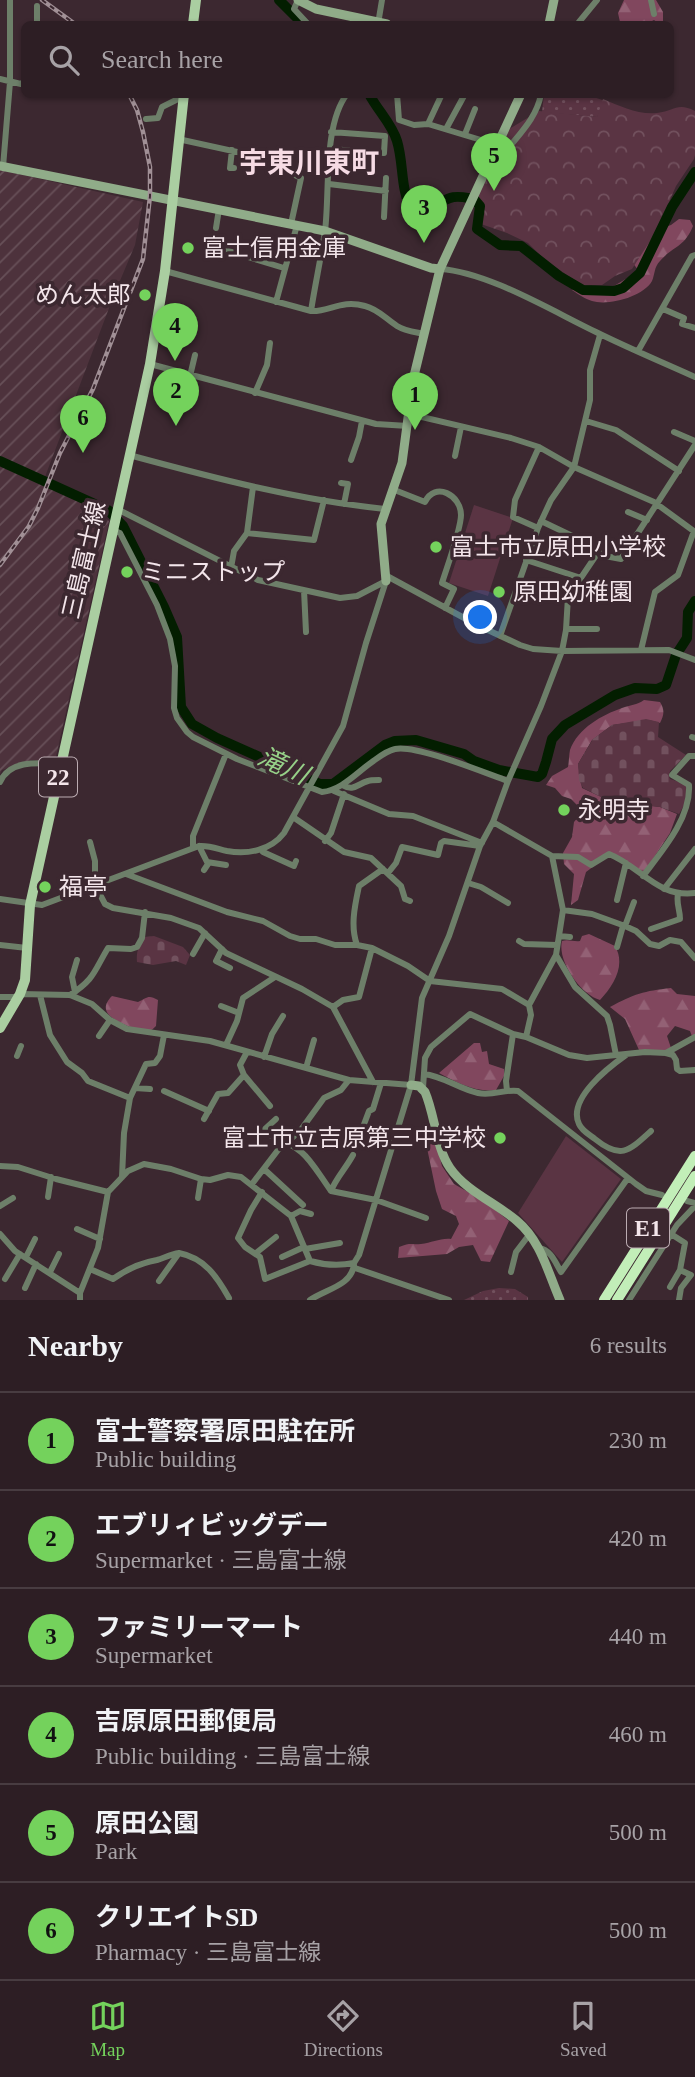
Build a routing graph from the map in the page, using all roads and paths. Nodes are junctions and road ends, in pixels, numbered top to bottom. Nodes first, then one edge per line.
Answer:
1 (10, 0) edge
2 (196, 0) edge
3 (298, 0) edge
4 (382, 0) edge
5 (554, 0) edge
6 (597, 0) edge
7 (651, 0) edge
8 (37, 6) dead end
9 (654, 14) dead end
10 (37, 21) edge
11 (192, 21) edge
12 (305, 21) edge
13 (368, 21) edge
14 (381, 21) edge
15 (550, 21) edge
16 (580, 21) edge
17 (0, 79) edge
18 (10, 82) junction
19 (21, 84) edge
20 (178, 98) edge
21 (184, 98) edge
22 (345, 98) edge
23 (397, 98) edge
24 (440, 98) edge
25 (463, 98) edge
26 (519, 98) edge
27 (540, 98) edge
28 (475, 109) dead end
29 (146, 119) dead end
30 (428, 124) junction
31 (446, 129) junction
32 (331, 132) junction
33 (465, 134) junction
34 (178, 139) junction
35 (500, 141) junction
36 (233, 149) junction
37 (330, 149) junction
38 (490, 163) junction
39 (1, 167) edge
40 (234, 168) dead end
41 (386, 178) dead end
42 (329, 184) junction
43 (386, 191) junction
44 (172, 200) junction
45 (219, 209) junction
46 (384, 217) dead end
47 (294, 225) junction
48 (216, 228) dead end
49 (325, 230) junction
50 (219, 248) dead end
51 (695, 255) edge
52 (284, 268) junction
53 (440, 269) junction
54 (165, 271) junction
55 (276, 302) junction
56 (663, 309) junction
57 (311, 311) junction
58 (695, 328) edge
59 (424, 334) junction
60 (600, 334) junction
61 (270, 343) dead end
62 (638, 351) junction
63 (195, 355) dead end
64 (150, 364) junction
65 (190, 376) junction
66 (695, 377) edge
67 (255, 393) junction
68 (409, 414) junction
69 (362, 421) junction
70 (586, 421) junction
71 (408, 426) junction
72 (461, 427) junction
73 (674, 432) dead end
74 (695, 446) edge
75 (539, 447) junction
76 (129, 455) junction
77 (455, 456) dead end
78 (351, 460) dead end
79 (573, 467) junction
80 (679, 471) junction
81 (341, 482) dead end
82 (253, 487) junction
83 (392, 489) junction
84 (324, 500) junction
85 (344, 504) junction
86 (657, 505) junction
87 (385, 509) junction
88 (628, 512) dead end
89 (115, 518) junction
90 (647, 520) junction
91 (539, 525) junction
92 (694, 531) edge
93 (247, 533) junction
94 (599, 551) junction
95 (526, 560) junction
96 (231, 568) junction
97 (581, 578) junction
98 (387, 579) junction
99 (304, 590) junction
100 (445, 608) junction
101 (566, 629) junction
102 (597, 629) dead end
103 (306, 632) dead end
104 (500, 636) junction
105 (640, 650) junction
106 (562, 651) junction
107 (695, 660) edge
108 (226, 754) junction
109 (695, 756) edge
110 (61, 764) junction
111 (379, 780) dead end
112 (508, 781) junction
113 (0, 782) edge
114 (342, 785) junction
115 (309, 787) junction
116 (334, 791) junction
117 (344, 794) junction
118 (293, 817) junction
119 (493, 822) junction
120 (326, 841) junction
121 (90, 842) dead end
122 (481, 844) junction
123 (196, 847) junction
124 (695, 849) edge
125 (263, 852) dead end
126 (552, 856) junction
127 (296, 861) dead end
128 (207, 862) junction
129 (626, 863) junction
130 (226, 865) dead end
131 (204, 870) dead end
132 (385, 871) junction
133 (126, 874) junction
134 (643, 876) junction
135 (468, 883) junction
136 (95, 885) junction
137 (664, 889) junction
138 (695, 893) edge
139 (678, 894) junction
140 (0, 898) edge
141 (617, 900) dead end
142 (410, 901) dead end
143 (634, 902) dead end
144 (30, 903) junction
145 (508, 903) dead end
146 (563, 911) junction
147 (145, 912) junction
148 (624, 926) junction
149 (651, 929) dead end
150 (205, 933) junction
151 (559, 936) junction
152 (570, 937) dead end
153 (519, 941) dead end
154 (0, 945) edge
155 (357, 945) junction
156 (557, 945) junction
157 (617, 947) dead end
158 (27, 948) junction
159 (372, 948) junction
160 (222, 949) junction
161 (193, 954) dead end
162 (556, 955) junction
163 (695, 958) edge
164 (77, 961) dead end
165 (230, 968) dead end
166 (275, 977) junction
167 (430, 981) junction
168 (72, 993) junction
169 (40, 995) junction
170 (20, 996) junction
171 (0, 997) edge
172 (529, 1005) junction
173 (221, 1006) dead end
174 (333, 1007) junction
175 (239, 1013) junction
176 (283, 1016) dead end
177 (110, 1020) junction
178 (0, 1028) edge
179 (513, 1034) junction
180 (164, 1035) junction
181 (99, 1036) dead end
182 (418, 1037) junction
183 (526, 1037) junction
184 (695, 1037) edge
185 (314, 1040) dead end
186 (226, 1045) junction
187 (21, 1046) dead end
188 (431, 1047) junction
189 (247, 1052) junction
190 (666, 1053) junction
191 (628, 1054) junction
192 (616, 1055) junction
193 (17, 1056) dead end
194 (264, 1056) junction
195 (306, 1068) junction
196 (695, 1070) edge
197 (424, 1074) junction
198 (244, 1075) junction
199 (349, 1080) junction
200 (377, 1083) junction
201 (411, 1084) junction
202 (135, 1088) junction
203 (423, 1088) junction
204 (150, 1089) dead end
205 (164, 1091) dead end
206 (507, 1091) junction
207 (130, 1098) junction
208 (270, 1106) dead end
209 (209, 1111) junction
210 (204, 1119) dead end
211 (276, 1119) dead end
212 (303, 1127) junction
213 (363, 1127) dead end
214 (651, 1131) dead end
215 (315, 1133) dead end
216 (288, 1142) junction
217 (353, 1156) dead end
218 (695, 1156) edge
219 (0, 1166) edge
220 (264, 1169) junction
221 (695, 1176) edge
222 (51, 1177) junction
223 (628, 1178) junction
224 (122, 1179) junction
225 (201, 1179) junction
226 (252, 1184) junction
227 (331, 1191) junction
228 (108, 1192) junction
229 (262, 1192) junction
230 (662, 1195) dead end
231 (48, 1197) dead end
232 (13, 1198) dead end
233 (198, 1198) dead end
234 (376, 1200) junction
235 (692, 1203) edge
236 (303, 1205) dead end
237 (0, 1206) edge
238 (311, 1214) dead end
239 (291, 1216) junction
240 (426, 1218) dead end
241 (77, 1229) dead end
242 (0, 1234) edge
243 (529, 1234) junction
244 (671, 1234) junction
245 (276, 1237) dead end
246 (35, 1239) dead end
247 (100, 1239) junction
248 (340, 1243) dead end
249 (685, 1243) junction
250 (695, 1246) edge
251 (305, 1248) junction
252 (539, 1248) junction
253 (180, 1253) junction
254 (256, 1253) junction
255 (59, 1254) dead end
256 (23, 1256) junction
257 (282, 1257) dead end
258 (310, 1261) junction
259 (36, 1264) junction
260 (354, 1265) junction
261 (90, 1269) junction
262 (680, 1270) junction
263 (50, 1272) junction
264 (511, 1272) dead end
265 (5, 1279) dead end
266 (159, 1281) dead end
267 (670, 1287) dead end
268 (25, 1289) dead end
269 (80, 1296) edge
270 (229, 1298) dead end
271 (632, 1299) edge
272 (310, 1300) edge
273 (449, 1300) edge
274 (560, 1300) edge
275 (604, 1300) edge
276 (617, 1300) edge
277 (679, 1300) edge

1 - 18 street
2 - 11 main road
3 - 12 street
3 - 13 street
4 - 14 street
5 - 15 street
6 - 16 street
7 - 9 street
8 - 10 street
17 - 18 street
18 - 19 street
18 - 39 street
20 - 29 street
21 - 34 main road, 三島富士線 / 22
22 - 32 street
23 - 30 street
24 - 30 street
25 - 31 street
26 - 35 street
27 - 38 street
28 - 33 street
30 - 31 street
31 - 33 street
32 - 37 street
32 - 37 street
33 - 35 street
34 - 36 street
34 - 44 main road, 三島富士線 / 22
35 - 38 street
36 - 40 street
36 - 47 street
37 - 42 street
38 - 53 street
39 - 44 street
41 - 43 street
42 - 43 street
42 - 49 street
43 - 46 street
44 - 45 street
44 - 54 main road, 三島富士線 / 22
45 - 47 street
45 - 48 street
47 - 49 street
47 - 52 street
49 - 53 street
49 - 57 street
50 - 52 street
51 - 56 street
52 - 55 street
53 - 59 street
53 - 60 street
54 - 55 street
54 - 64 main road, 三島富士線 / 22
55 - 57 street
56 - 58 street
56 - 62 street
57 - 59 street
59 - 68 street
60 - 62 street
60 - 70 street
61 - 67 street
62 - 66 street
63 - 65 street
64 - 65 street
64 - 76 main road, 三島富士線 / 22
65 - 67 street
67 - 69 street
68 - 71 street
68 - 72 street
69 - 71 street
69 - 78 street
70 - 79 street
70 - 80 street
71 - 83 street
72 - 75 street
72 - 77 street
73 - 74 street
74 - 80 street
75 - 79 street
75 - 91 street
76 - 82 street
76 - 89 main road, 三島富士線 / 22
79 - 86 street
79 - 91 street
80 - 86 street
81 - 85 street
82 - 84 street
82 - 93 street
83 - 87 street
83 - 100 street
84 - 85 street
84 - 93 street
85 - 87 street
86 - 90 street
86 - 92 street
87 - 98 street
88 - 90 street
89 - 96 street
89 - 108 street
89 - 110 main road, 三島富士線 / 22
90 - 94 street
91 - 94 street
91 - 95 street
92 - 105 street
93 - 96 street
94 - 97 street
95 - 97 street
95 - 104 street
96 - 99 street
97 - 101 street
98 - 99 street
98 - 100 street
98 - 115 street
99 - 103 street
100 - 104 street
101 - 102 street
101 - 106 street
104 - 106 street
105 - 106 street
105 - 107 street
106 - 112 street
108 - 115 street
108 - 123 street
109 - 134 street
110 - 113 street
110 - 144 main road, 三島富士線 / 22
111 - 114 street
112 - 114 street
112 - 119 street
114 - 116 street
115 - 116 street
115 - 118 street
116 - 117 street
117 - 120 street
117 - 122 street
118 - 120 street
118 - 123 street
119 - 122 street
119 - 126 street
120 - 132 street
121 - 136 street
122 - 132 street
122 - 135 street
123 - 128 street
123 - 133 street
124 - 137 street
125 - 127 street
126 - 129 street
126 - 146 street
128 - 130 street
128 - 131 street
129 - 134 street
129 - 141 street
132 - 142 street
132 - 155 street
133 - 136 street
133 - 155 street
134 - 137 street
135 - 145 street
135 - 167 street
136 - 144 street
136 - 147 street
137 - 139 street
138 - 139 street
139 - 149 street
140 - 144 street
143 - 148 street
144 - 158 main road, 三島富士線 / 22
146 - 148 street
146 - 151 street
147 - 150 street
147 - 168 street
148 - 157 street
148 - 163 street
150 - 160 street
150 - 161 street
151 - 152 street
151 - 156 street
153 - 156 street
154 - 158 street
155 - 159 street
156 - 162 street
158 - 170 main road, 三島富士線 / 22
159 - 167 street
159 - 174 street
160 - 165 street
160 - 166 street
162 - 172 street
162 - 192 street
164 - 168 street
166 - 174 street
166 - 175 street
167 - 172 street
167 - 182 street
168 - 169 street
168 - 177 street
169 - 170 street
169 - 207 street
170 - 171 street
170 - 178 main road, 三島富士線 / 22
172 - 183 street
173 - 175 street
174 - 200 street
175 - 186 street
176 - 194 street
177 - 180 street
177 - 181 street
179 - 183 street
179 - 188 street
179 - 206 street
180 - 186 street
180 - 202 street
182 - 188 street
182 - 201 street
183 - 192 street
184 - 190 street
185 - 195 street
186 - 189 street
187 - 193 street
188 - 197 street
189 - 194 street
189 - 198 street
190 - 191 street
190 - 196 street
191 - 192 street
191 - 214 street
194 - 195 street
195 - 199 street
197 - 203 street
197 - 206 street
198 - 208 street
198 - 209 street
199 - 200 street
199 - 212 street
200 - 201 street
200 - 213 street
201 - 203 street
201 - 234 street
202 - 204 street
202 - 207 street
203 - 243 street
205 - 209 street
206 - 223 street
207 - 224 street
209 - 210 street
211 - 216 street
212 - 215 street
212 - 216 street
216 - 220 street
216 - 227 street
217 - 227 street
218 - 275 highway, E1
219 - 222 street
220 - 226 street
220 - 236 street
221 - 276 highway, E1
222 - 228 street
222 - 231 street
223 - 230 street
223 - 252 street
224 - 225 street
224 - 228 street
225 - 226 street
225 - 233 street
226 - 229 street
227 - 234 street
228 - 247 street
229 - 239 street
229 - 254 street
232 - 237 street
234 - 240 street
234 - 260 street
235 - 244 street
238 - 239 street
239 - 251 street
241 - 247 street
242 - 256 street
243 - 252 street
243 - 264 street
244 - 249 street
244 - 271 street
245 - 254 street
246 - 256 street
247 - 261 street
248 - 251 street
249 - 250 street
249 - 262 street
251 - 257 street
251 - 258 street
252 - 274 street
253 - 261 street
253 - 266 street
253 - 270 street
254 - 258 street
255 - 263 street
256 - 259 street
256 - 265 street
258 - 260 street
259 - 263 street
259 - 268 street
260 - 272 street
260 - 273 street
261 - 269 street
262 - 267 street
262 - 277 street
263 - 269 street

